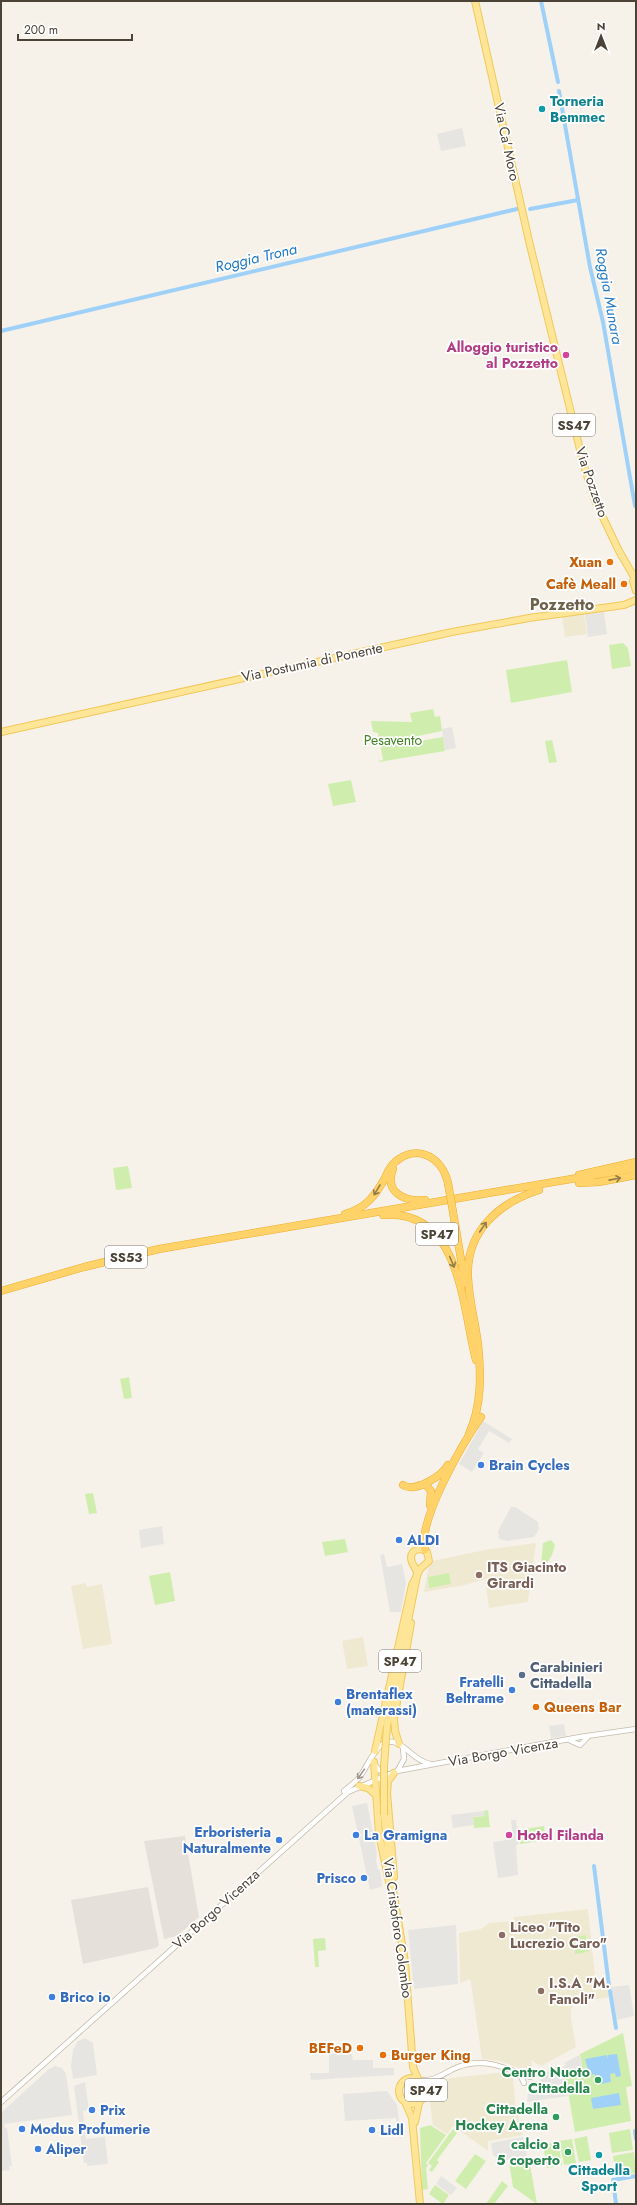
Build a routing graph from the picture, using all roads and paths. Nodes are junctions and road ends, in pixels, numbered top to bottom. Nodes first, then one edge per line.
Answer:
1 (475, 1) edge
2 (539, 282) joint
3 (626, 562) junction
4 (636, 567) edge
5 (635, 576) edge
6 (636, 590) edge
7 (636, 600) edge
8 (627, 604) junction
9 (636, 607) edge
10 (1, 732) edge
11 (400, 1159) junction
12 (636, 1162) edge
13 (636, 1168) edge
14 (636, 1175) edge
15 (560, 1183) junction
16 (504, 1192) junction
17 (296, 1226) junction
18 (254, 1233) junction
19 (1, 1291) edge
20 (479, 1374) junction
21 (481, 1417) dead end
22 (468, 1436) junction
23 (403, 1485) dead end
24 (416, 1485) junction
25 (428, 1524) junction
26 (422, 1550) junction
27 (414, 1566) junction
28 (423, 1567) junction
29 (417, 1576) junction
30 (412, 1595) junction
31 (636, 1729) edge
32 (401, 1746) junction
33 (375, 1752) junction
34 (374, 1762) junction
35 (436, 1764) junction
36 (393, 1773) junction
37 (375, 1780) junction
38 (359, 1786) junction
39 (376, 1795) junction
40 (338, 1799) junction
41 (397, 1914) junction
42 (411, 2042) junction
43 (519, 2072) junction
44 (438, 2077) junction
45 (530, 2077) dead end
46 (406, 2080) junction
47 (419, 2080) junction
48 (524, 2083) dead end
49 (426, 2091) junction
50 (1, 2102) edge
51 (405, 2102) junction
52 (419, 2103) junction
53 (414, 2133) junction
54 (420, 2204) edge

1 - 2 main road, Via Ca' Moro / SS47
2 - 3 main road, Via Pozzetto / SS47
3 - 4 main road
3 - 5 main road, Via Pozzetto / SS47
5 - 6 main road, Via Pozzetto / SS47
6 - 8 main road
7 - 8 main road, Via Postumia di Ponente
8 - 9 main road, Via Postumia di Ponente
8 - 10 main road, Via Postumia di Ponente
11 - 16 highway
11 -> 18 highway
11 - 20 highway, SP47, bridge
12 - 15 highway
13 - 15 highway, SS53
15 -> 14 highway
15 - 16 highway, SS53
20 -> 15 highway, SP47
16 - 17 highway, SS53
17 - 18 highway, SS53
17 -> 20 highway, SP47
18 - 19 highway, SS53
20 - 22 highway, SP47
21 - 22 highway
22 - 24 highway
22 - 25 highway, SP47
23 - 24 highway
24 - 25 highway
25 - 26 highway, SP47
26 - 27 main road, SP47
26 - 28 main road, SP47
27 - 28 main road
27 - 29 main road, SP47
28 - 29 main road, SP47
29 - 30 main road, SP47
29 - 33 main road
30 - 32 main road
30 - 41 main road, Via Cristoforo Colombo / SP47, bridge
31 - 35 street, Via Borgo Vicenza
32 - 33 street
32 - 35 street, Via Borgo Vicenza
32 - 36 street
33 - 34 street
33 -> 40 street, Via Borgo Vicenza
34 - 36 street
34 - 37 main road
35 - 36 street, Via Borgo Vicenza
36 - 37 street, Via Borgo Vicenza
36 - 41 main road
37 - 38 street, Via Borgo Vicenza
37 - 39 main road
38 - 39 main road
38 - 40 street, Via Borgo Vicenza
39 - 41 main road
40 - 50 street, Via Borgo Vicenza
41 - 42 main road, Via Cristoforo Colombo / SP47
42 - 46 main road, Via Cristoforo Colombo / SP47
42 - 47 main road, Via Cristoforo Colombo / SP47
43 - 44 street
43 - 45 street
43 - 48 street
44 - 47 street
44 - 49 street
46 - 47 main road, SP47
46 - 51 main road, SP47
47 - 49 main road, SP47
49 - 52 main road, SP47
51 - 52 main road, SP47
51 - 53 main road, SP47
52 - 53 main road, SP47
53 - 54 main road, SP47

